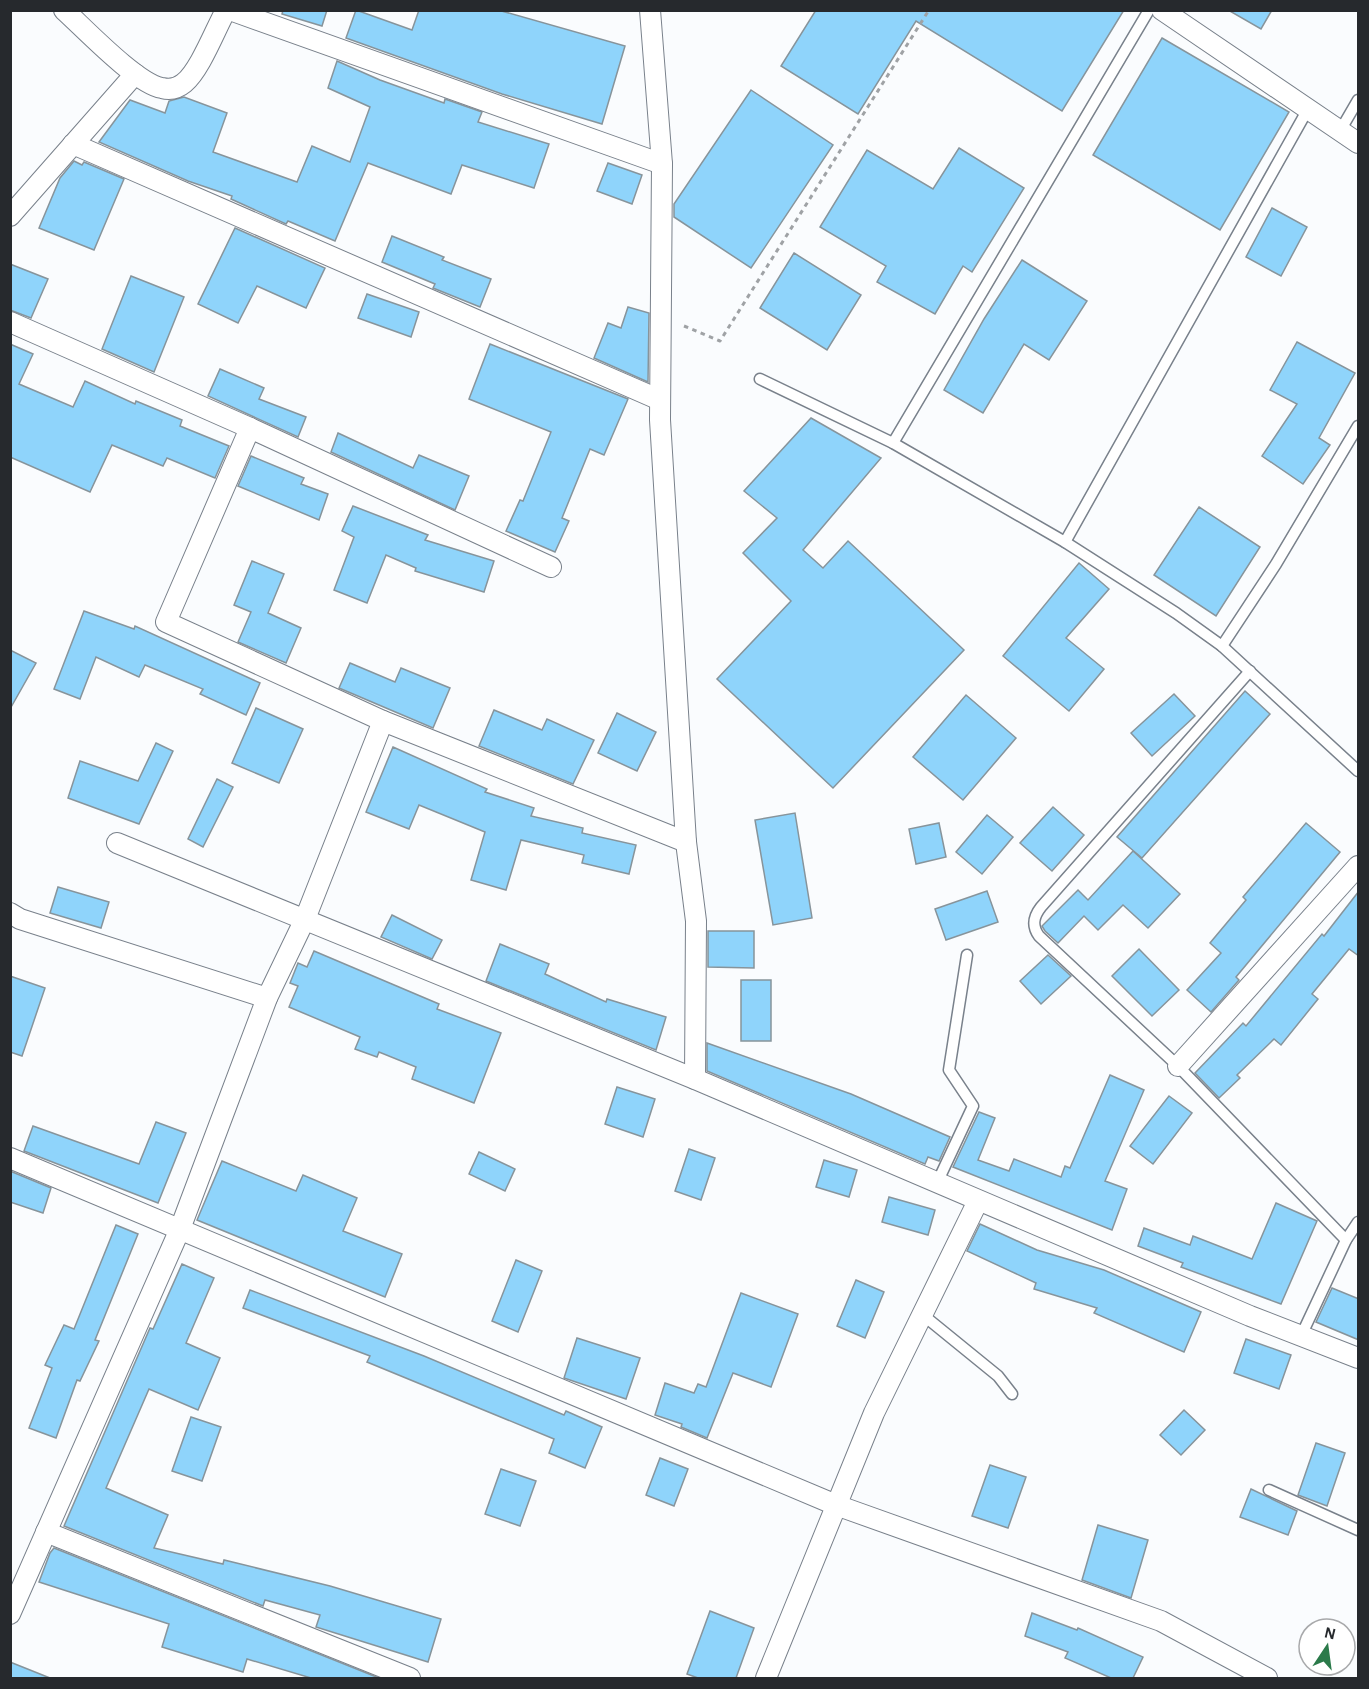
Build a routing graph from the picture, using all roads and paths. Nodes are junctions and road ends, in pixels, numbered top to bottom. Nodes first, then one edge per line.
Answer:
1 (64, 10) edge
2 (228, 10) edge
3 (650, 10) edge
4 (929, 10) edge
5 (1149, 10) edge
6 (1162, 10) edge
7 (135, 74) junction
8 (1359, 100) edge
9 (1308, 109) junction
10 (1340, 131) junction
11 (1359, 143) edge
12 (73, 144) junction
13 (662, 164) junction
14 (10, 216) edge
15 (10, 322) edge
16 (684, 326) dead end
17 (760, 379) dead end
18 (660, 400) junction
19 (1359, 426) edge
20 (250, 428) junction
21 (893, 443) junction
22 (1065, 542) junction
23 (551, 567) dead end
24 (1222, 646) junction
25 (1250, 671) junction
26 (383, 721) junction
27 (1359, 771) edge
28 (686, 842) junction
29 (117, 843) dead end
30 (1359, 866) edge
31 (305, 919) junction
32 (14, 923) edge
33 (967, 955) dead end
34 (267, 998) junction
35 (1178, 1066) junction
36 (695, 1079) junction
37 (10, 1158) edge
38 (937, 1183) junction
39 (978, 1201) junction
40 (1359, 1222) edge
41 (180, 1229) junction
42 (1346, 1240) junction
43 (923, 1316) junction
44 (1301, 1336) junction
45 (1359, 1358) edge
46 (1012, 1394) dead end
47 (1269, 1490) dead end
48 (836, 1505) junction
49 (1359, 1530) edge
50 (46, 1532) junction
51 (10, 1614) edge
52 (375, 1672) edge
53 (410, 1678) edge
54 (766, 1678) edge
55 (1267, 1678) edge

1 - 7 street
2 - 7 street
2 - 13 street
3 - 13 street
4 - 16 path
5 - 21 lane
6 - 9 street
7 - 12 street
8 - 10 lane
9 - 10 street
9 - 22 lane
10 - 11 street
12 - 14 street
12 - 18 street
13 - 18 street
15 - 20 street
17 - 21 lane
18 - 28 street
19 - 24 lane
20 - 23 street
20 - 26 street
21 - 22 lane
22 - 24 lane
24 - 25 lane
25 - 27 lane
25 - 35 lane
26 - 28 street
26 - 31 street
28 - 36 street
29 - 31 street
30 - 35 street
31 - 34 street
31 - 36 street
32 - 34 street
33 - 38 lane
34 - 41 street
35 - 42 lane
36 - 38 street
37 - 41 street
38 - 39 street
39 - 43 street
39 - 44 street
40 - 42 lane
41 - 48 street
41 - 50 street
42 - 44 lane
43 - 46 lane
43 - 48 street
44 - 45 street
47 - 49 lane
48 - 54 street
48 - 55 street
50 - 51 street
50 - 52 street
52 - 53 street

